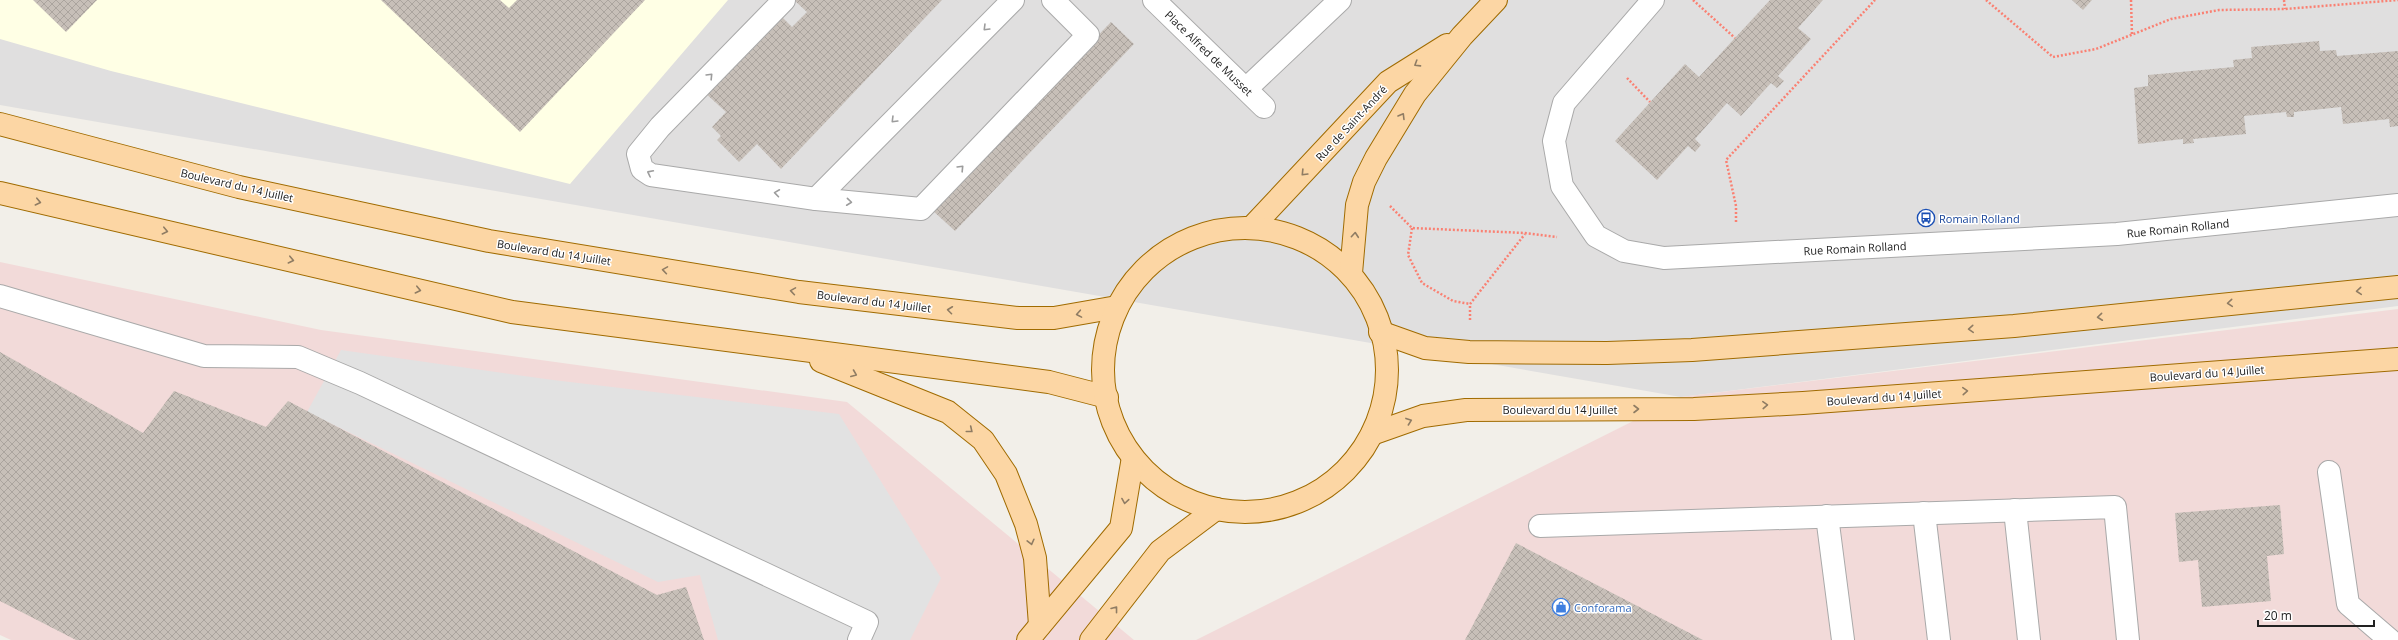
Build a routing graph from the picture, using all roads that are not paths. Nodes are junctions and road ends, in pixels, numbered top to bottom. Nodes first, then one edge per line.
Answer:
1 (784, 0) edge
2 (1013, 0) edge
3 (1053, 0) edge
4 (1154, 0) edge
5 (1340, 0) edge
6 (1496, 0) edge
7 (1653, 0) edge
8 (1462, 36) junction
9 (1246, 89) junction
10 (1264, 107) dead end
11 (0, 124) edge
12 (0, 193) edge
13 (816, 199) junction
14 (2398, 205) edge
15 (1253, 226) junction
16 (1351, 273) junction
17 (2398, 288) edge
18 (0, 296) edge
19 (1117, 306) junction
20 (1380, 332) junction
21 (792, 349) junction
22 (2398, 359) edge
23 (1107, 397) junction
24 (1372, 434) junction
25 (1132, 463) junction
26 (2329, 472) dead end
27 (1216, 509) junction
28 (2015, 510) junction
29 (1924, 514) junction
30 (1827, 516) junction
31 (1540, 526) dead end
32 (863, 631) edge
33 (1034, 632) edge
34 (1091, 640) edge
35 (1843, 640) edge
36 (1939, 640) edge
37 (2029, 640) edge
38 (2128, 640) edge
39 (2390, 640) edge

13 -> 1 street
2 -> 13 street
13 -> 3 street
4 - 9 street, Place Alfred de Musset
5 - 9 street
6 - 8 main road, Rue de Saint-André
7 - 14 street, Rue Romain Rolland
8 -> 15 main road, Rue de Saint-André
16 -> 8 main road, Rue de Saint-André
9 - 10 street, Place Alfred de Musset
19 -> 11 main road, Boulevard du 14 Juillet
12 -> 21 main road
15 - 16 main road
15 - 19 main road
16 - 20 main road
17 -> 20 main road
18 - 32 street
19 - 23 main road
20 - 24 main road
21 - 23 main road
21 -> 33 main road
24 -> 22 main road, Boulevard du 14 Juillet
23 - 25 main road
24 - 27 main road
25 - 27 main road
25 -> 33 main road
26 - 39 street
34 -> 27 main road
28 - 29 street
28 - 37 street
28 - 38 street
29 - 30 street
29 - 36 street
30 - 31 street
30 - 35 street

